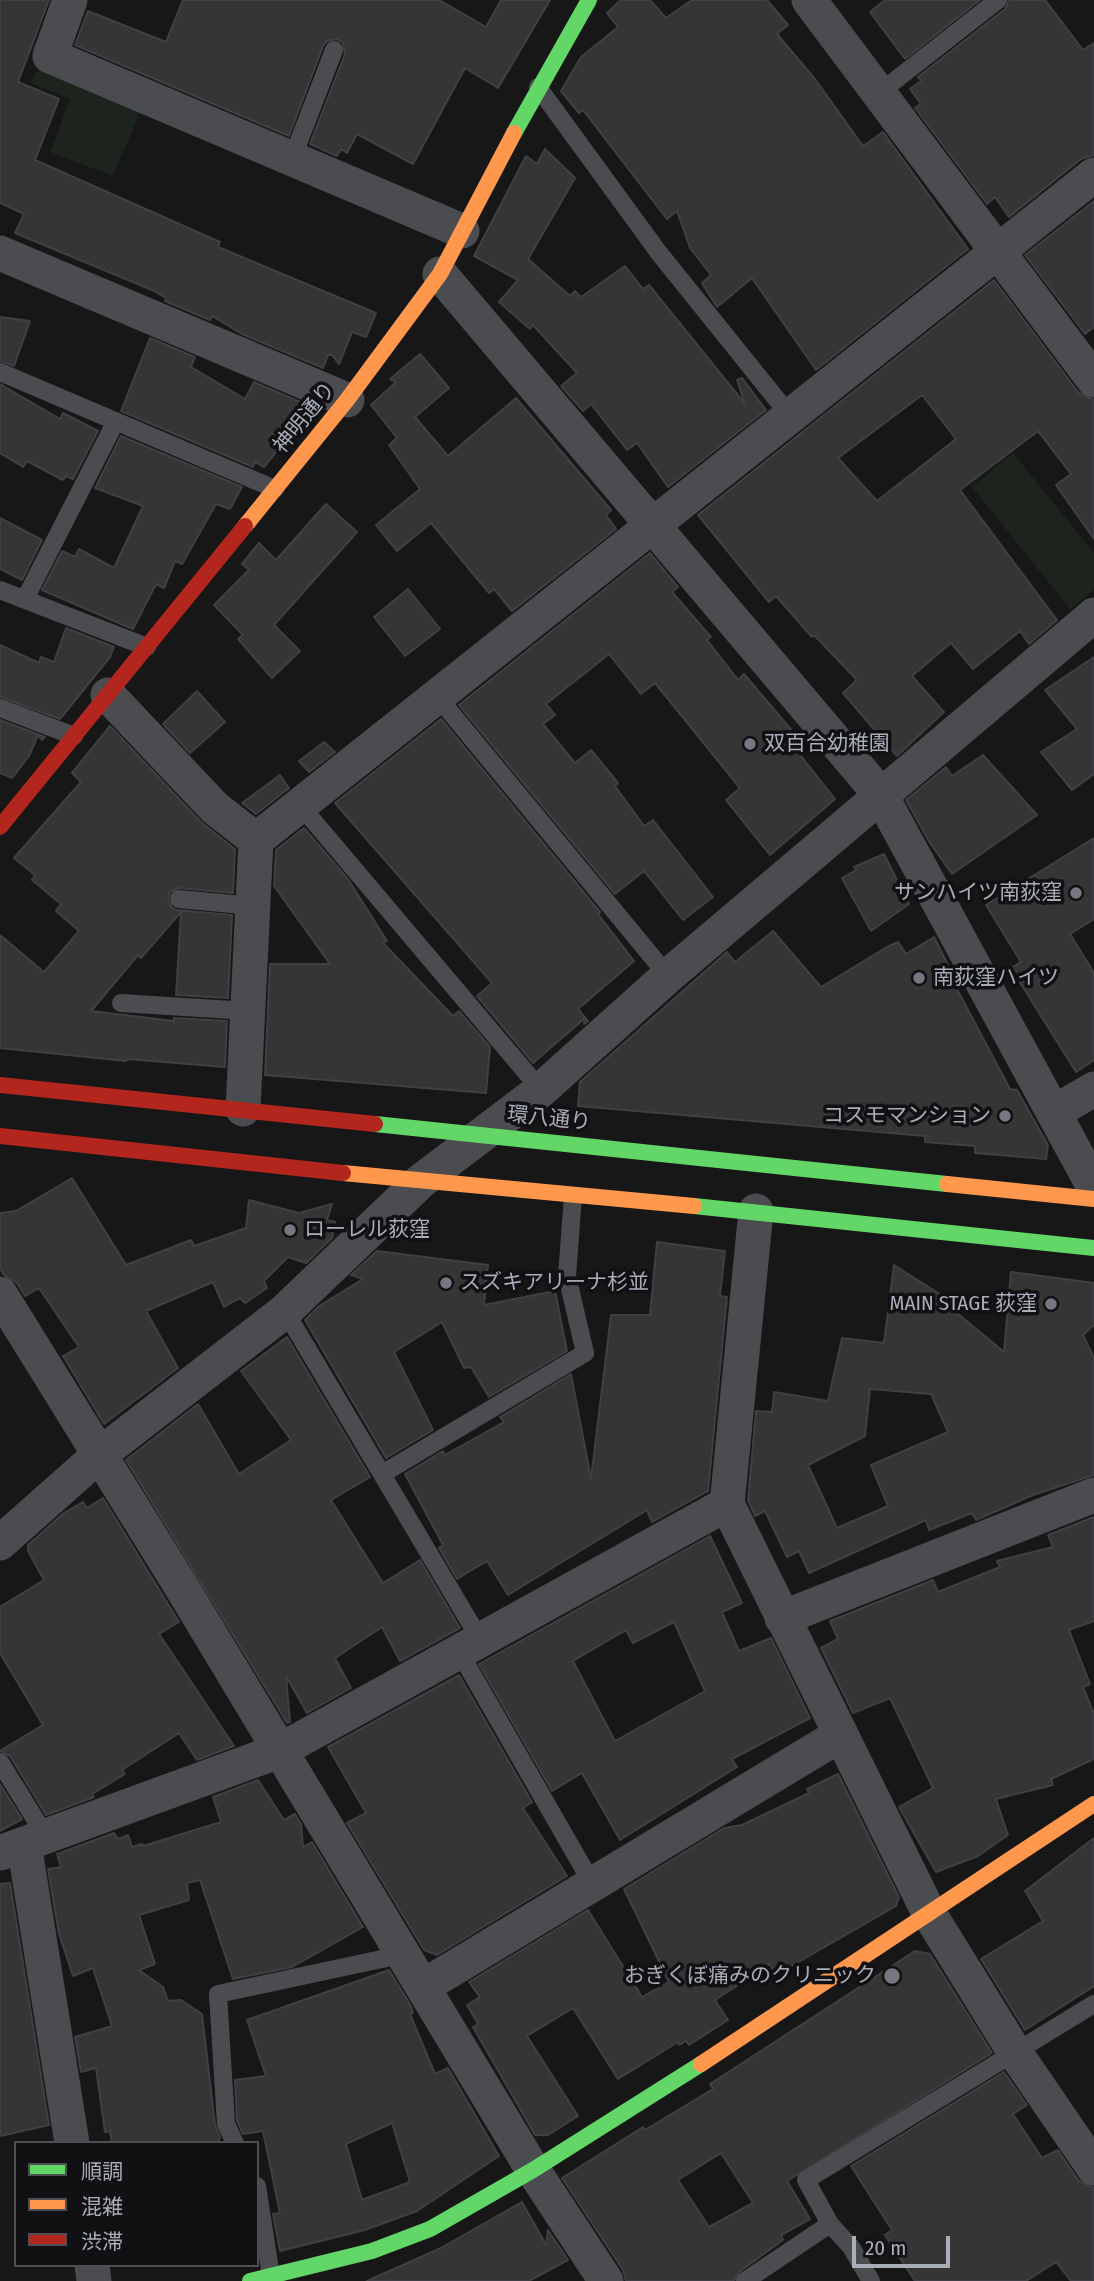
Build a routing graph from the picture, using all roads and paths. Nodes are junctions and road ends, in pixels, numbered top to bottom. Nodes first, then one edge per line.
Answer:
1 (70, 0) edge
2 (589, 0) edge
3 (808, 0) edge
4 (998, 0) edge
5 (334, 50) dead end
6 (538, 87) junction
7 (879, 93) junction
8 (292, 159) junction
9 (1094, 175) edge
10 (462, 231) junction
11 (998, 251) junction
12 (0, 253) edge
13 (440, 274) junction
14 (0, 372) edge
15 (1094, 380) edge
16 (347, 400) junction
17 (791, 417) junction
18 (116, 422) junction
19 (275, 489) junction
20 (652, 527) junction
21 (0, 590) edge
22 (25, 599) junction
23 (1094, 615) edge
24 (146, 647) junction
25 (108, 695) junction
26 (437, 696) junction
27 (0, 708) edge
28 (74, 736) junction
29 (880, 794) junction
30 (300, 805) junction
31 (0, 827) edge
32 (256, 840) junction
33 (179, 899) dead end
34 (253, 906) junction
35 (668, 976) junction
36 (121, 1003) dead end
37 (248, 1011) junction
38 (0, 1085) edge
39 (1094, 1089) edge
40 (541, 1090) junction
41 (243, 1110) junction
42 (1055, 1112) junction
43 (481, 1133) junction
44 (0, 1136) edge
45 (421, 1181) junction
46 (1094, 1187) edge
47 (573, 1196) junction
48 (1094, 1199) edge
49 (756, 1211) junction
50 (1094, 1248) edge
51 (0, 1294) edge
52 (285, 1311) junction
53 (98, 1455) junction
54 (382, 1474) junction
55 (1094, 1495) edge
56 (727, 1504) junction
57 (0, 1543) edge
58 (782, 1618) junction
59 (470, 1647) junction
60 (840, 1735) junction
61 (279, 1751) junction
62 (0, 1762) edge
63 (1094, 1804) edge
64 (23, 1844) edge
65 (593, 1885) junction
66 (930, 1915) junction
67 (405, 1954) junction
68 (424, 1986) junction
69 (1094, 2004) edge
70 (1014, 2051) junction
71 (72, 2141) edge
72 (234, 2141) edge
73 (1094, 2168) edge
74 (533, 2170) junction
75 (259, 2199) edge
76 (830, 2224) junction
77 (271, 2276) junction
78 (250, 2281) edge
79 (606, 2281) edge
80 (745, 2281) edge
81 (871, 2281) edge

1 - 8 street
2 - 6 main road, 神明通り
3 - 7 street
4 - 7 lane
5 - 8 lane
6 - 10 main road, 神明通り
6 - 17 lane
7 - 11 street
8 - 10 street
9 - 11 street
10 - 13 main road, 神明通り
11 - 15 street
11 - 17 street
12 - 16 street
13 - 16 main road, 神明通り
13 - 20 street
14 - 18 lane
16 - 19 main road, 神明通り
17 - 20 street
18 - 19 lane
18 - 22 lane
19 - 24 main road, 神明通り
20 - 26 street
20 - 29 street
21 - 22 lane
22 - 24 lane
23 - 29 street
24 - 25 main road, 神明通り
25 - 28 main road, 神明通り
25 - 32 street
26 - 30 street
26 - 35 lane
27 - 28 lane
28 - 31 main road, 神明通り
29 - 35 street
29 - 42 street
30 - 32 street
30 - 40 lane
32 - 34 street
33 - 34 lane
34 - 37 street
35 - 40 street
36 - 37 lane
37 - 41 street
38 - 41 main road, 環八通り
39 - 42 street
40 - 43 street
41 - 43 main road, 環八通り
42 - 46 street
43 - 45 street
43 - 48 main road, 環八通り
44 - 45 main road
45 - 47 main road
45 - 52 street
47 - 49 main road
47 - 54 lane
49 - 50 main road
49 - 56 street
51 - 53 street
52 - 53 street
52 - 54 lane
53 - 57 street
53 - 61 street
54 - 59 lane
55 - 58 street
56 - 58 street
56 - 59 street
58 - 60 street
59 - 61 street
59 - 65 lane
60 - 65 street
60 - 66 street
61 - 64 street
61 - 67 street
62 - 64 lane
63 - 66 main road
64 - 71 street
65 - 68 street
66 - 70 street
66 - 74 main road
67 - 68 street
67 - 72 lane
68 - 74 street
69 - 70 lane
70 - 73 street
70 - 76 lane
74 - 77 main road
74 - 79 street
75 - 77 lane
76 - 80 lane
76 - 81 lane
77 - 78 main road

